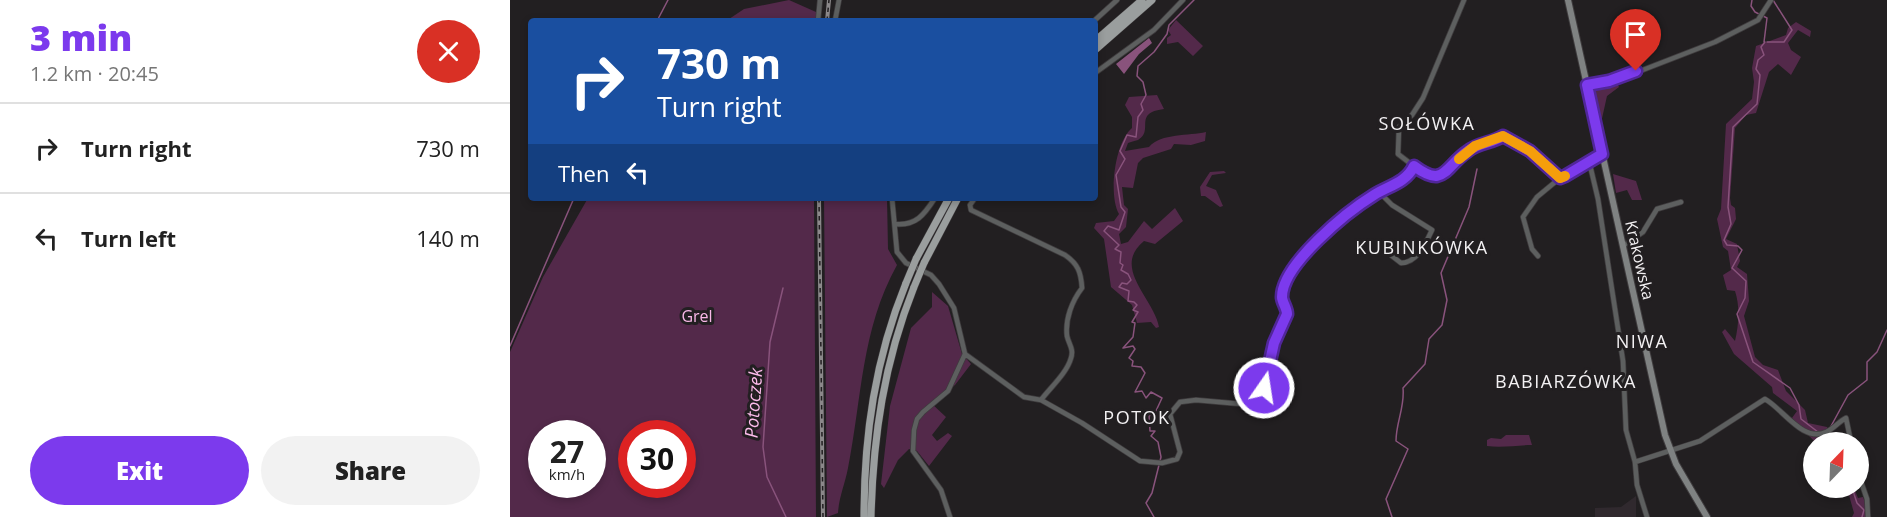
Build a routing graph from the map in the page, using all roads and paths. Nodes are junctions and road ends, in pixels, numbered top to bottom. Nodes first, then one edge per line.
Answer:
1 (819, 0) edge
2 (839, 0) edge
3 (1117, 0) edge
4 (1142, 0) edge
5 (1152, 0) edge
6 (1183, 0) edge
7 (1464, 0) edge
8 (1568, 0) edge
9 (1771, 0) edge
10 (818, 18) edge
11 (836, 18) edge
12 (1097, 18) edge
13 (1098, 38) edge
14 (1098, 47) edge
15 (1098, 71) edge
16 (1587, 85) junction
17 (1602, 154) junction
18 (1589, 161) junction
19 (1414, 166) junction
20 (1560, 178) junction
21 (1385, 190) junction
22 (892, 201) edge
23 (933, 201) edge
24 (947, 201) edge
25 (956, 201) edge
26 (973, 201) edge
27 (1681, 202) dead end
28 (895, 224) junction
29 (1623, 246) junction
30 (1392, 256) dead end
31 (1538, 256) dead end
32 (965, 354) junction
33 (1041, 400) junction
34 (1809, 432) edge
35 (1827, 432) edge
36 (1849, 432) edge
37 (1670, 450) junction
38 (1635, 462) junction
39 (1867, 498) edge
40 (864, 517) edge
41 (871, 517) edge
42 (950, 517) edge
43 (1647, 517) edge
44 (1707, 517) edge
45 (1868, 517) edge

1 - 10 street
2 - 11 street
3 - 12 street
4 - 13 main road
5 - 14 main road
6 - 15 street
7 - 19 street
8 - 16 main road, Krakowska
9 - 16 street
16 - 17 main road, Krakowska
17 - 18 street
17 - 29 main road, Krakowska
18 - 20 street
18 - 38 street
19 - 20 street
19 - 21 street
20 - 31 street
21 - 30 street
21 - 33 street
22 - 28 street
23 - 28 street
24 - 40 main road, bridge
25 - 41 main road, bridge
26 - 33 street
27 - 29 street
28 - 32 street
29 - 37 main road, Krakowska
32 - 33 street
32 - 42 street
34 - 37 street
35 - 36 street
37 - 38 street
37 - 44 main road, Krakowska
38 - 43 street
39 - 45 street

